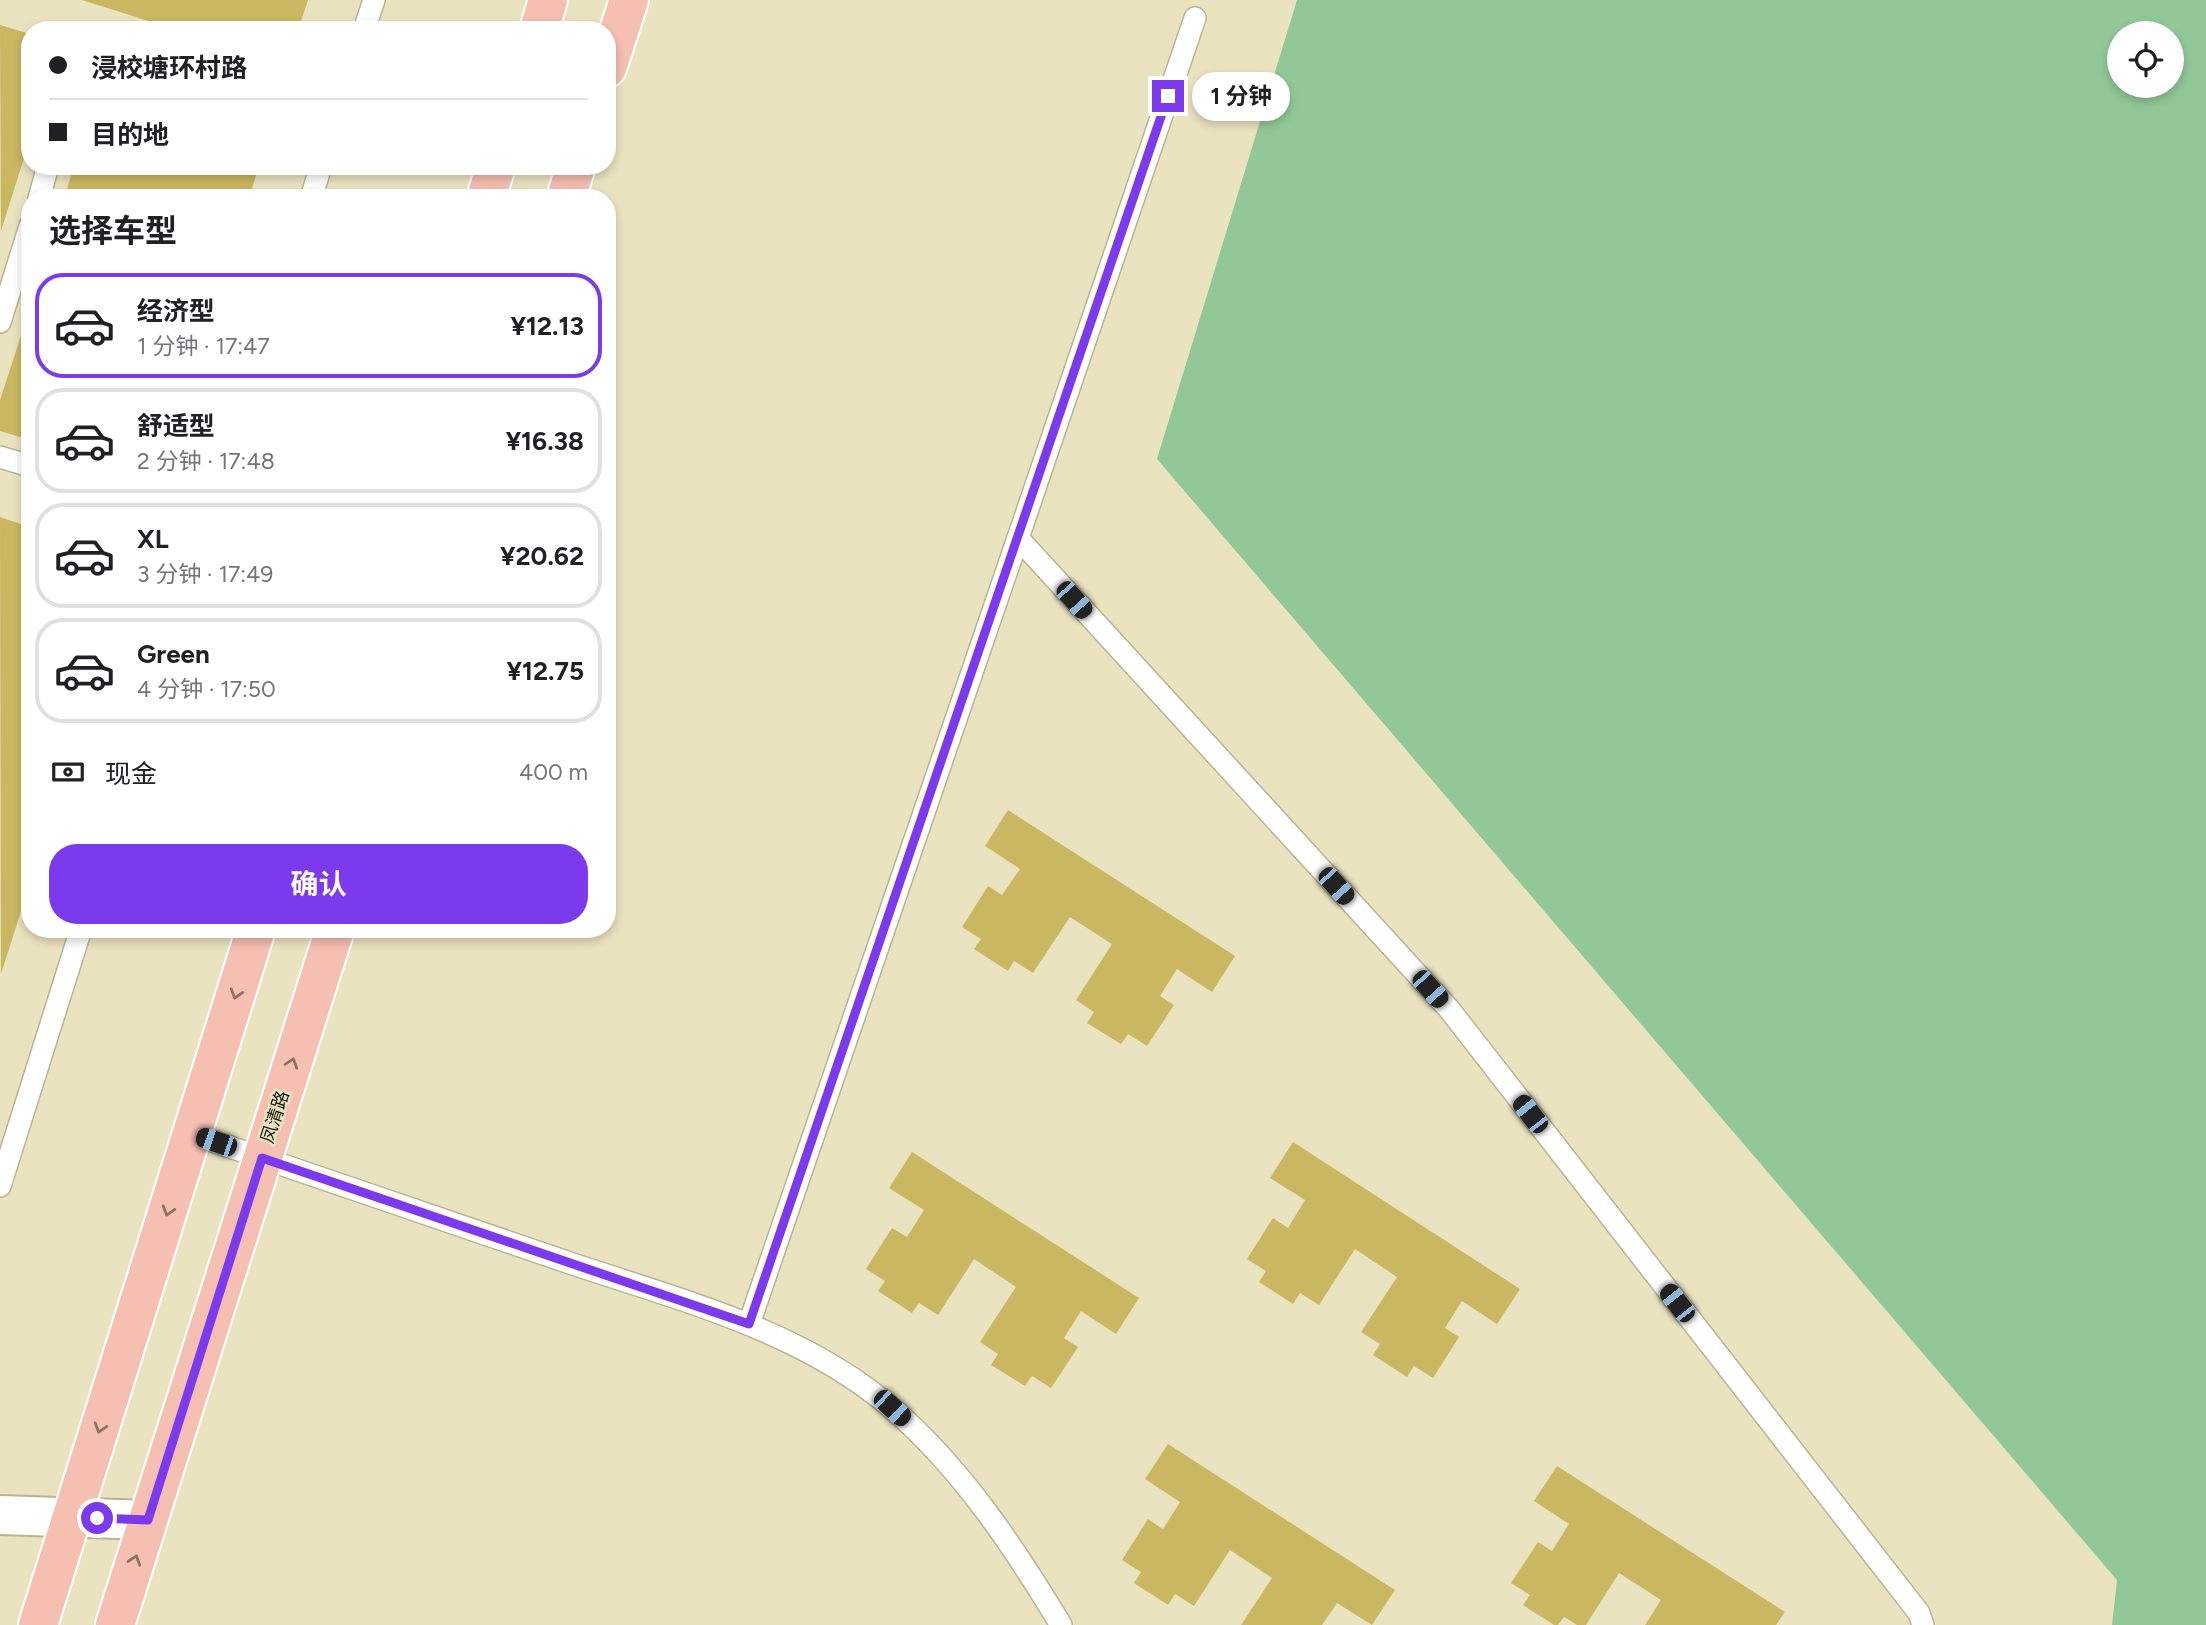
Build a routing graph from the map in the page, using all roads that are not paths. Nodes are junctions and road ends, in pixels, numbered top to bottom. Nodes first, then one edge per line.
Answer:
1 (374, 0) edge
2 (548, 0) edge
3 (629, 0) edge
4 (1195, 18) dead end
5 (367, 21) edge
6 (542, 21) edge
7 (616, 40) edge
8 (21, 255) edge
9 (0, 322) edge
10 (0, 457) edge
11 (21, 463) edge
12 (1018, 538) junction
13 (78, 938) edge
14 (253, 938) edge
15 (332, 938) edge
16 (192, 1134) junction
17 (262, 1158) junction
18 (0, 1186) edge
19 (749, 1324) junction
20 (0, 1515) edge
21 (72, 1517) junction
22 (148, 1520) junction
23 (38, 1625) edge
24 (115, 1625) edge
25 (1061, 1625) edge
26 (1923, 1625) edge

1 - 5 lane
2 - 6 highway
3 - 7 highway
4 - 12 lane
8 - 9 lane
10 - 11 lane
12 - 19 lane
12 - 26 lane
13 - 18 lane
14 -> 16 highway
17 -> 15 highway, 凤清路
16 - 17 lane
16 -> 21 highway
17 - 19 lane
17 - 22 highway, 凤清路
19 - 25 lane
20 - 21 street
21 - 22 street
21 - 23 highway
24 -> 22 highway, 凤清路

